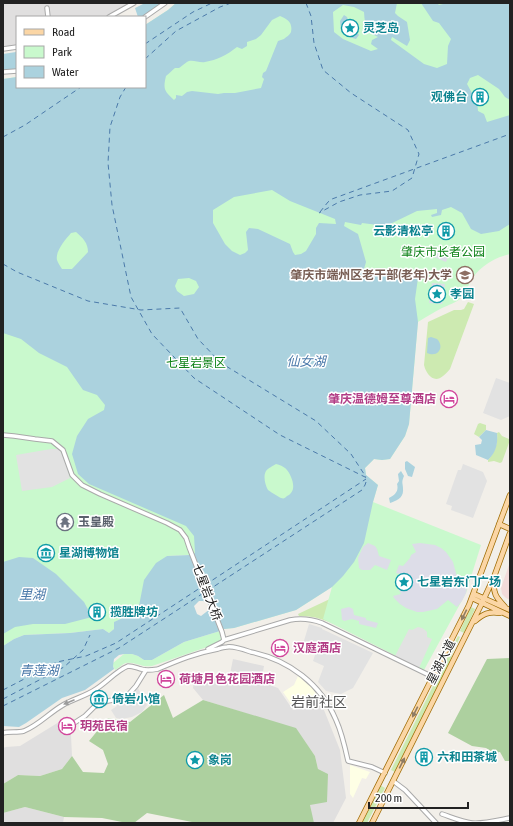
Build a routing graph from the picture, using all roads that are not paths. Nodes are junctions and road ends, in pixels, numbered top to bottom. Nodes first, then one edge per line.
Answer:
1 (134, 3) edge
2 (166, 3) edge
3 (47, 8) dead end
4 (48, 16) edge
5 (111, 16) edge
6 (146, 16) edge
7 (16, 48) edge
8 (3, 49) edge
9 (16, 71) edge
10 (3, 72) edge
11 (3, 436) edge
12 (510, 495) edge
13 (499, 524) junction
14 (510, 529) edge
15 (510, 533) edge
16 (494, 577) junction
17 (473, 596) junction
18 (483, 601) junction
19 (507, 611) edge
20 (510, 616) edge
21 (472, 624) junction
22 (456, 632) junction
23 (464, 638) junction
24 (224, 641) junction
25 (226, 647) junction
26 (203, 651) junction
27 (146, 670) junction
28 (433, 677) junction
29 (71, 725) dead end
30 (3, 733) edge
31 (385, 772) junction
32 (393, 781) junction
33 (442, 814) dead end
34 (510, 818) edge
35 (359, 823) edge
36 (372, 823) edge
37 (436, 823) edge

1 - 5 street
2 - 6 street
3 - 4 street
7 - 8 street
9 - 10 street
11 - 24 street, 七星岩大桥
12 - 13 main road, 星湖大道
13 - 14 main road
13 - 17 main road, 星湖大道
15 - 16 main road, 星湖大道
16 - 18 main road, 星湖大道
16 - 19 main road
17 - 18 main road
17 -> 22 main road, 星湖大道
18 - 19 main road
18 - 21 main road, 星湖大道
19 - 20 main road
19 - 21 main road
21 - 23 main road, 星湖大道
22 - 23 main road
22 - 28 main road, 星湖大道
32 -> 23 main road, 星湖大道
24 - 25 street
24 - 25 street, 七星岩大桥
24 - 26 street
24 - 28 street
25 - 26 street
25 - 31 street
26 - 27 street
27 - 29 street
27 -> 30 street
28 -> 31 main road, 星湖大道
31 - 35 main road, 星湖大道
32 - 36 main road, 星湖大道
32 - 37 street
33 - 34 street

